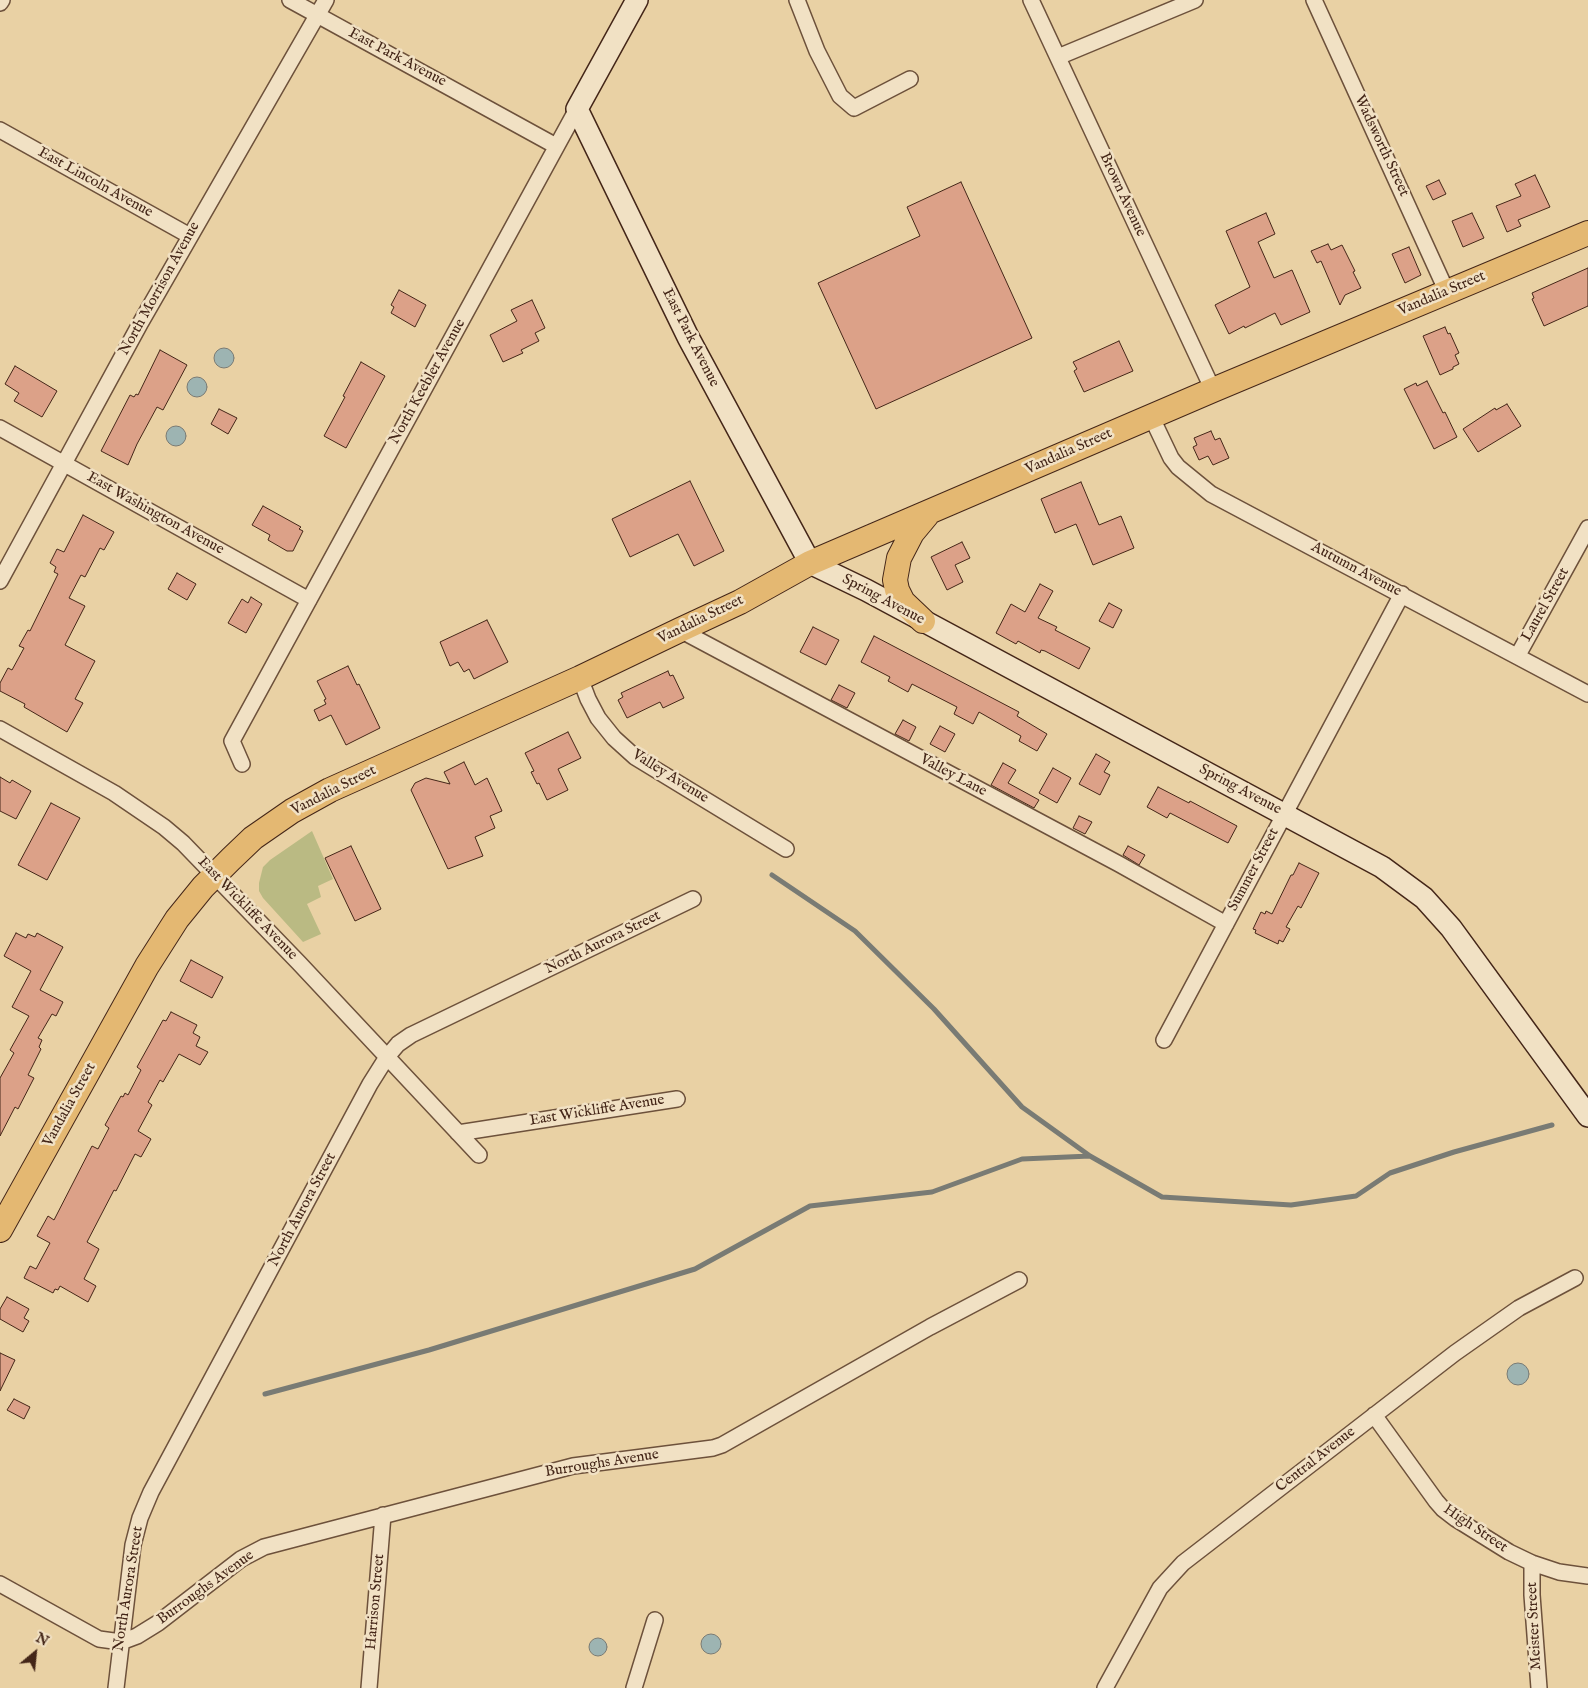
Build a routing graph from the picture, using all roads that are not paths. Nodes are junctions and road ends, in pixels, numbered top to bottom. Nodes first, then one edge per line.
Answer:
1 (290, 0) edge
2 (326, 0) edge
3 (637, 0) edge
4 (798, 0) edge
5 (1032, 0) edge
6 (1195, 0) edge
7 (1314, 0) edge
8 (318, 15) junction
9 (1058, 57) junction
10 (910, 80) dead end
11 (577, 110) junction
12 (0, 130) edge
13 (556, 146) junction
14 (1588, 233) edge
15 (190, 236) junction
16 (1447, 292) junction
17 (1213, 390) junction
18 (1151, 416) junction
19 (0, 428) edge
20 (64, 463) junction
21 (930, 512) junction
22 (1588, 528) edge
23 (810, 563) junction
24 (0, 581) edge
25 (1402, 594) junction
26 (309, 600) junction
27 (923, 621) junction
28 (680, 630) junction
29 (1518, 655) junction
30 (580, 678) junction
31 (1588, 694) edge
32 (0, 729) edge
33 (242, 764) dead end
34 (1284, 814) junction
35 (786, 849) dead end
36 (215, 874) junction
37 (693, 899) dead end
38 (1226, 924) junction
39 (1164, 1040) dead end
40 (387, 1057) junction
41 (677, 1099) dead end
42 (1588, 1116) edge
43 (458, 1133) junction
44 (479, 1155) dead end
45 (0, 1230) edge
46 (1575, 1278) dead end
47 (1019, 1280) dead end
48 (1374, 1415) junction
49 (383, 1515) junction
50 (1532, 1563) junction
51 (1588, 1576) edge
52 (0, 1584) edge
53 (655, 1620) dead end
54 (121, 1642) junction
55 (116, 1688) edge
56 (369, 1688) edge
57 (634, 1688) edge
58 (1105, 1688) edge
59 (1539, 1688) edge

1 - 8 street, East Park Avenue
2 - 8 street, North Morrison Avenue
3 - 11 street, North Keebler Avenue
4 - 10 street
5 - 9 street, Brown Avenue
6 - 9 street
7 - 16 street, Wadsworth Street
8 - 13 street, East Park Avenue
8 - 15 street, North Morrison Avenue
9 - 17 street, Brown Avenue
11 - 13 street, North Keebler Avenue
11 - 23 street, East Park Avenue
12 - 15 street, East Lincoln Avenue
13 - 26 street, North Keebler Avenue
14 - 16 main road, Vandalia Street
15 - 20 street, North Morrison Avenue
16 - 17 main road, Vandalia Street
17 - 18 main road, Vandalia Street
18 - 21 main road, Vandalia Street
18 - 25 street, Autumn Avenue
19 - 20 street, East Washington Avenue
20 - 24 street, North Morrison Avenue
20 - 26 street, East Washington Avenue
21 - 23 main road, Vandalia Street
21 - 27 main road
22 - 29 street, Laurel Street
23 - 27 street, Spring Avenue
23 - 28 main road, Vandalia Street
25 - 29 street, Autumn Avenue
25 - 34 street, Summer Street
26 - 33 street, North Keebler Avenue
27 - 34 street, Spring Avenue
28 - 30 main road, Vandalia Street
28 - 38 street, Valley Lane
29 - 31 street, Autumn Avenue
30 - 35 street, Valley Avenue
30 - 36 main road, Vandalia Street
32 - 36 street, East Wickliffe Avenue
34 - 38 street, Summer Street
34 - 42 street, Spring Avenue
36 - 40 street, East Wickliffe Avenue
36 - 45 main road, Vandalia Street
37 - 40 street, North Aurora Street
38 - 39 street, Summer Street
40 - 43 street, East Wickliffe Avenue
40 - 54 street, North Aurora Street
41 - 43 street, East Wickliffe Avenue
43 - 44 street, East Wickliffe Avenue
46 - 48 street, Central Avenue
47 - 49 street, Burroughs Avenue
48 - 50 street, High Street
48 - 58 street, Central Avenue
49 - 54 street, Burroughs Avenue
49 - 56 street, Harrison Street
50 - 51 street, High Street
50 - 59 street, Meister Street
52 - 54 street
53 - 57 street
54 - 55 street, North Aurora Street

